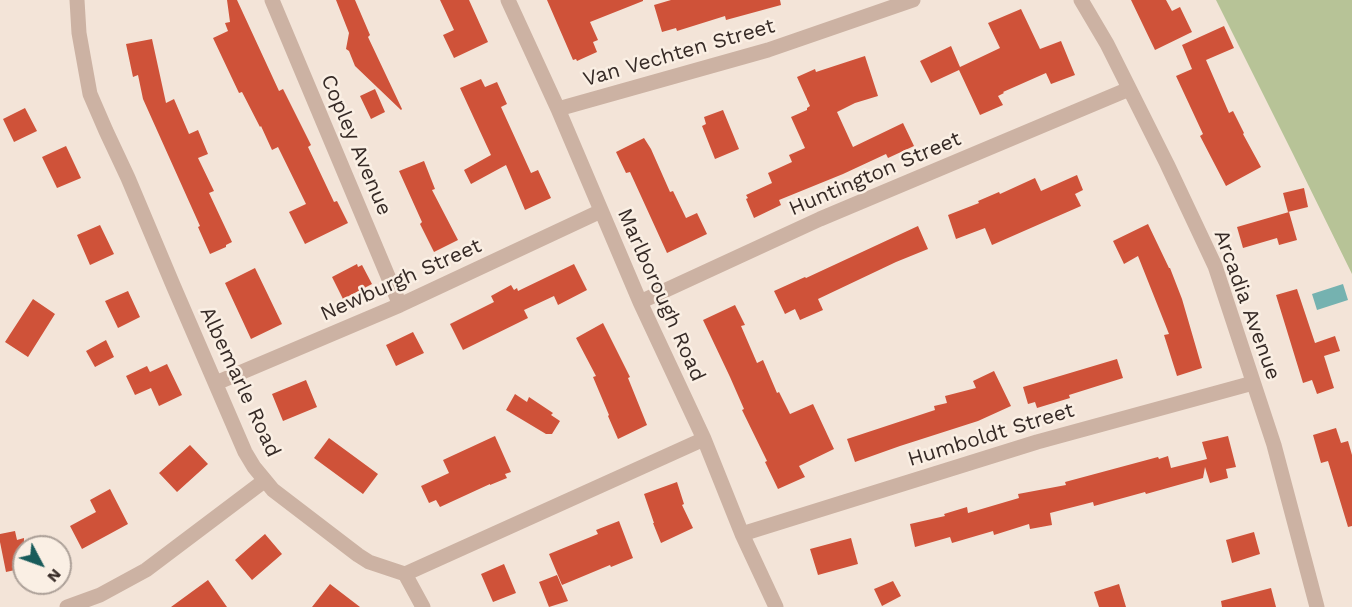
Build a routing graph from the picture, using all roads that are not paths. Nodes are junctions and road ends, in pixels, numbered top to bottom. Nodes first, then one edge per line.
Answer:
1 (77, 0) edge
2 (272, 0) edge
3 (508, 0) edge
4 (913, 0) edge
5 (1081, 0) edge
6 (1130, 89) junction
7 (558, 109) junction
8 (601, 211) junction
9 (639, 302) junction
10 (400, 305) junction
11 (216, 383) junction
12 (1253, 383) junction
13 (704, 440) junction
14 (264, 481) junction
15 (742, 534) junction
16 (405, 574) junction
17 (67, 607) edge
18 (423, 607) edge
19 (776, 607) edge
20 (1317, 607) edge

1 - 11 street, Albemarle Road
2 - 10 street, Copley Avenue
3 - 7 street, Marlborough Road
4 - 7 street, Van Vechten Street
5 - 6 street, Arcadia Avenue
6 - 9 street, Huntington Street
6 - 12 street, Arcadia Avenue
7 - 8 street, Marlborough Road
8 - 9 street, Marlborough Road
8 - 10 street, Newburgh Street
9 - 13 street, Marlborough Road
10 - 11 street, Newburgh Street
11 - 14 street, Albemarle Road
12 - 15 street, Humboldt Street
12 - 20 street, Arcadia Avenue
13 - 15 street, Marlborough Road
13 - 16 street
14 - 16 street, Albemarle Road
14 - 17 street
15 - 19 street, Marlborough Road
16 - 18 street

